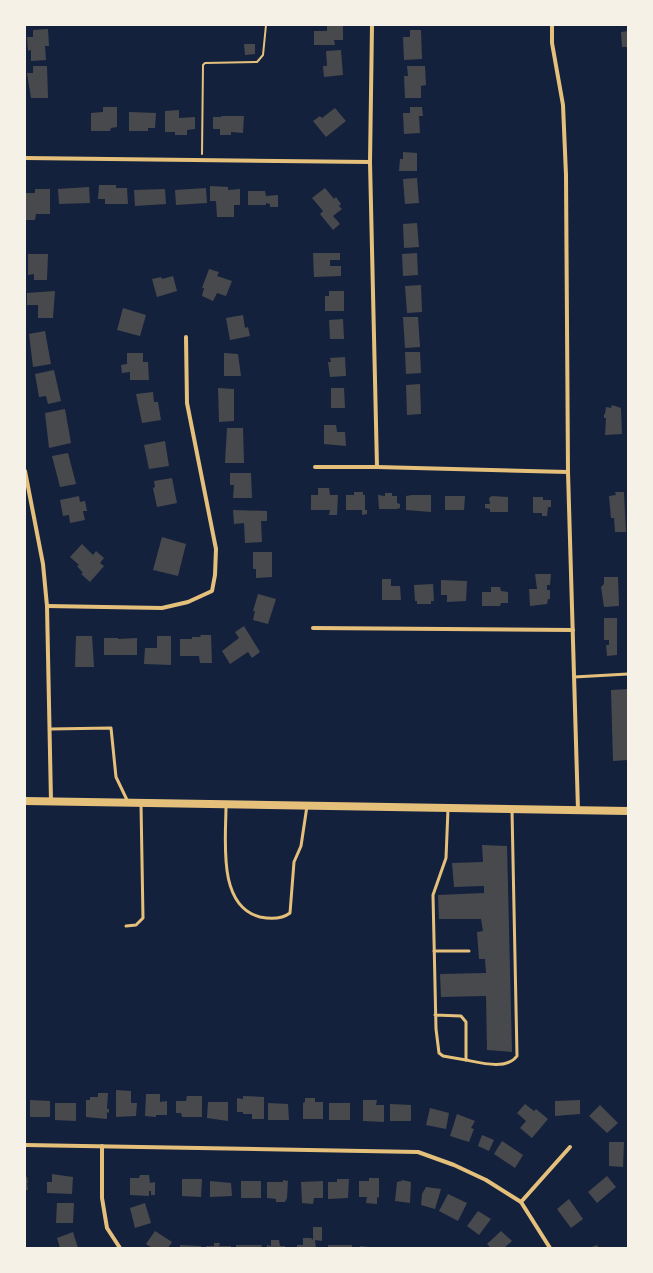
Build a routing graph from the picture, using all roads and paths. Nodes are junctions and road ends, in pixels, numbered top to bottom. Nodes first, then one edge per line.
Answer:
1 (266, 25) edge
2 (372, 25) edge
3 (552, 25) edge
4 (25, 158) edge
5 (202, 160) junction
6 (370, 162) junction
7 (186, 337) dead end
8 (315, 467) dead end
9 (377, 467) junction
10 (25, 471) edge
11 (568, 472) junction
12 (47, 606) junction
13 (313, 628) dead end
14 (573, 630) junction
15 (628, 674) edge
16 (574, 677) junction
17 (50, 729) junction
18 (25, 801) edge
19 (51, 801) junction
20 (128, 802) junction
21 (140, 802) junction
22 (226, 804) junction
23 (307, 805) junction
24 (448, 807) junction
25 (512, 808) junction
26 (578, 811) junction
27 (628, 811) edge
28 (126, 926) dead end
29 (469, 950) dead end
30 (434, 951) junction
31 (435, 1015) junction
32 (466, 1060) junction
33 (25, 1145) edge
34 (102, 1146) junction
35 (570, 1147) dead end
36 (521, 1202) junction
37 (120, 1248) edge
38 (550, 1248) edge

1 - 5 path
2 - 6 street
3 - 11 street
4 - 5 street
5 - 6 street
6 - 9 street
7 - 12 street
8 - 9 street
9 - 11 street
10 - 12 street
11 - 14 street
12 - 17 street
13 - 14 street
14 - 16 street
15 - 16 lane
16 - 26 street
17 - 19 street
17 - 20 lane
18 - 19 main road
19 - 20 main road
20 - 21 main road
21 - 22 main road
21 - 28 lane
22 - 23 main road
22 - 23 lane
23 - 24 main road
24 - 25 main road
24 - 30 lane
25 - 26 main road
25 - 32 lane
26 - 27 main road
29 - 30 lane
30 - 31 lane
31 - 32 lane
31 - 32 lane
33 - 34 street
34 - 36 street
34 - 37 street
35 - 36 street
36 - 38 street

